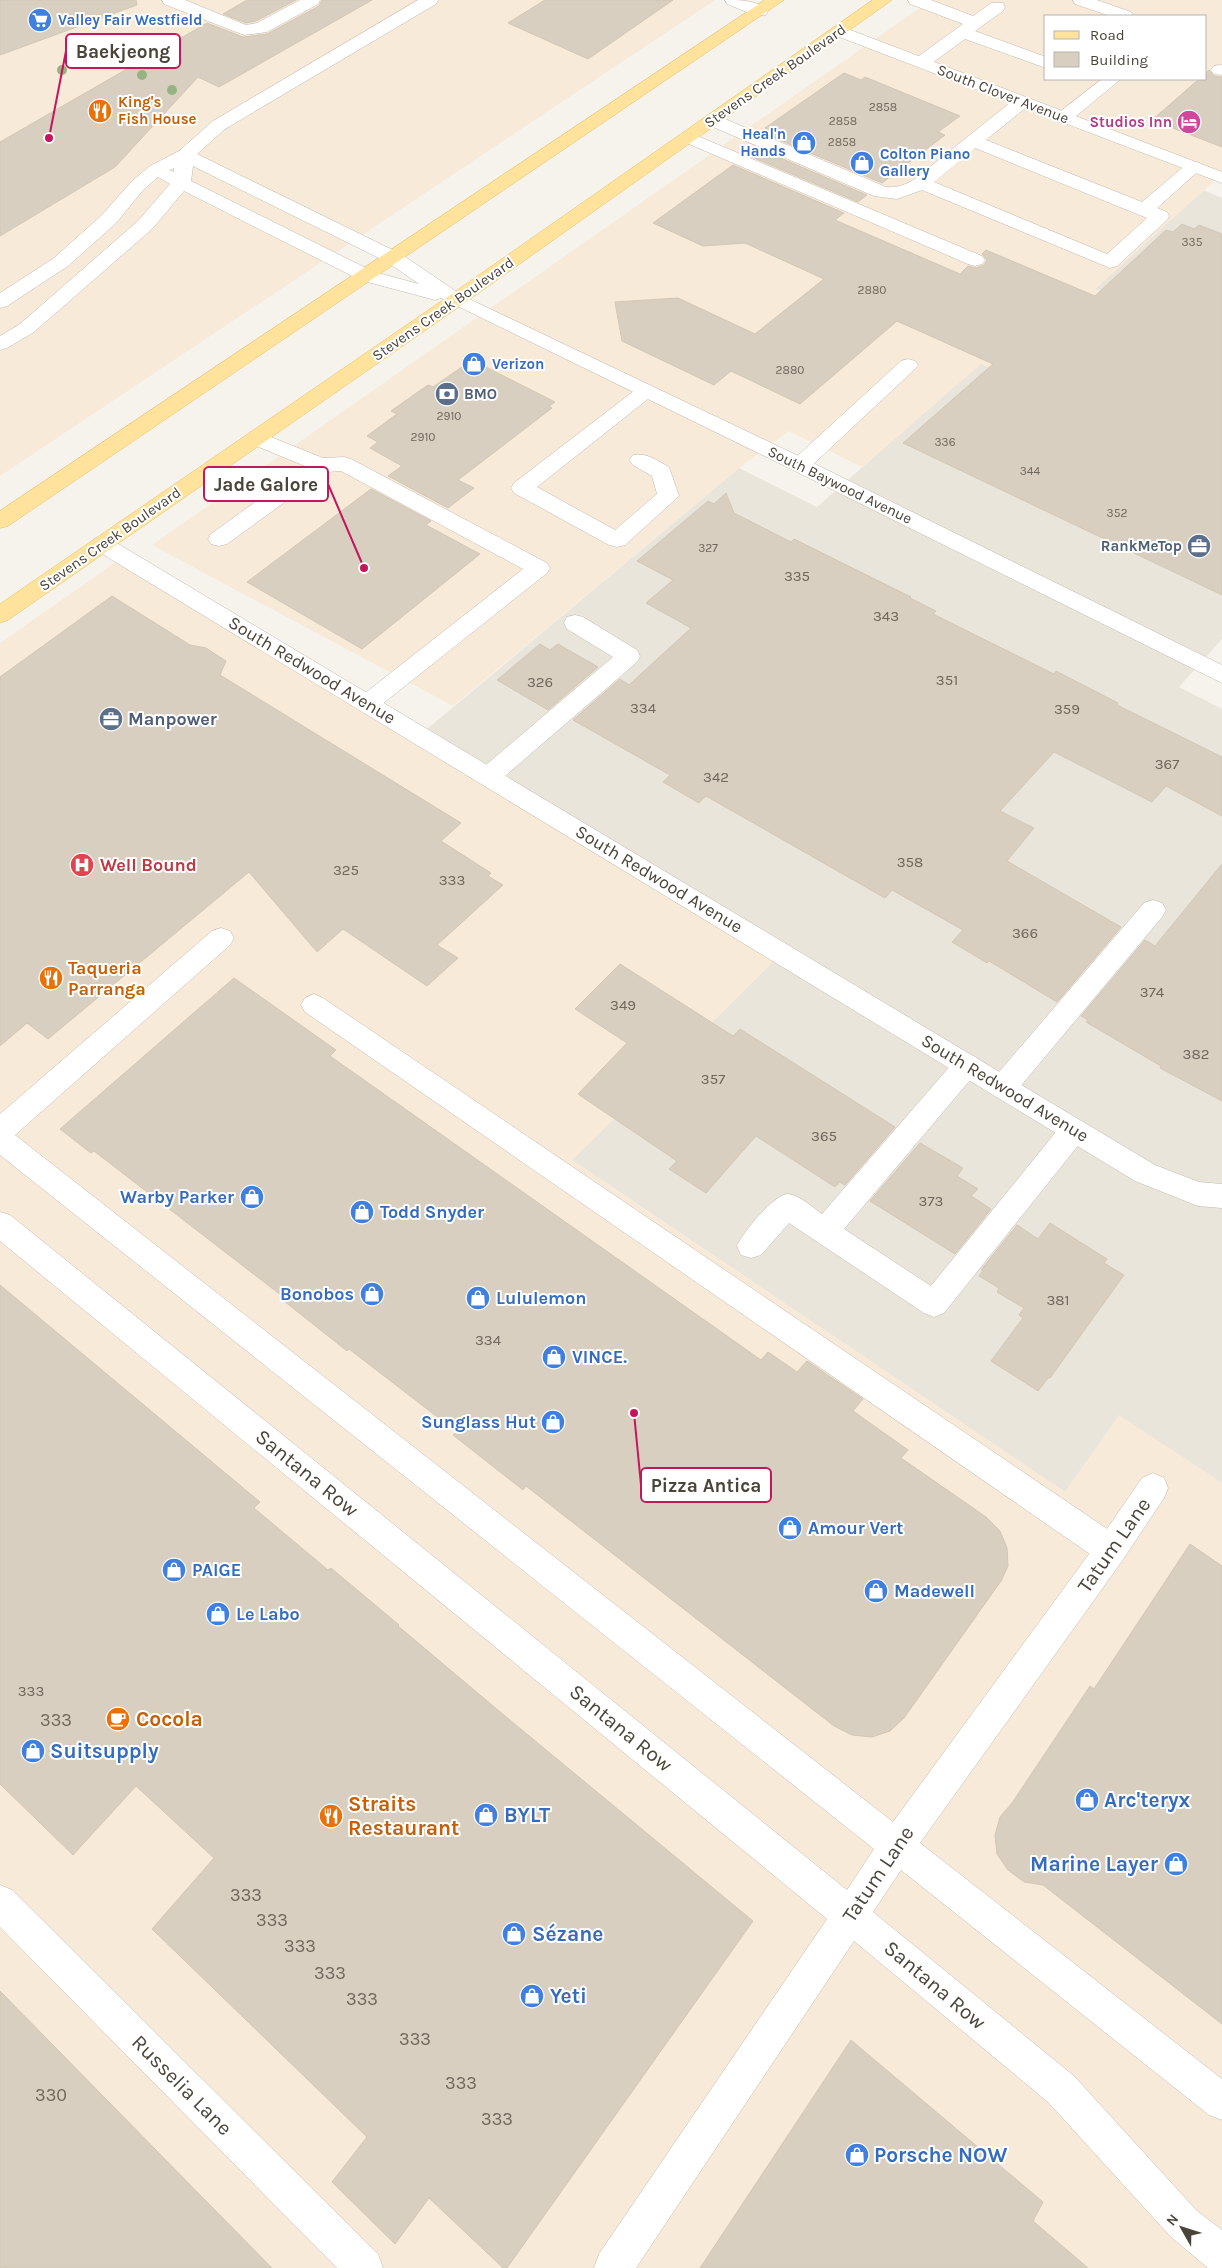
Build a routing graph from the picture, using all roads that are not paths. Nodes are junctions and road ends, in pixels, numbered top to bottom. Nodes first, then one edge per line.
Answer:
1 (170, 0) edge
2 (312, 0) edge
3 (430, 0) edge
4 (733, 0) edge
5 (776, 0) edge
6 (884, 0) edge
7 (916, 0) edge
8 (1081, 0) edge
9 (997, 7) dead end
10 (760, 11) junction
11 (1122, 15) edge
12 (969, 27) junction
13 (840, 31) junction
14 (922, 62) junction
15 (1044, 62) edge
16 (1094, 80) edge
17 (1108, 82) edge
18 (1022, 102) junction
19 (1063, 118) junction
20 (712, 120) junction
21 (688, 137) junction
22 (973, 141) junction
23 (185, 155) junction
24 (1194, 167) junction
25 (156, 170) junction
26 (1222, 178) edge
27 (182, 182) junction
28 (921, 183) junction
29 (1144, 210) junction
30 (394, 258) junction
31 (975, 260) dead end
32 (367, 276) junction
33 (456, 300) junction
34 (0, 302) edge
35 (0, 344) edge
36 (908, 365) dead end
37 (646, 391) junction
38 (256, 438) junction
39 (640, 460) dead end
40 (321, 465) junction
41 (800, 465) junction
42 (0, 521) edge
43 (219, 539) dead end
44 (102, 544) junction
45 (0, 615) edge
46 (575, 623) dead end
47 (1222, 675) edge
48 (368, 703) junction
49 (489, 776) junction
50 (1153, 910) dead end
51 (221, 938) dead end
52 (314, 1006) dead end
53 (967, 1065) junction
54 (1003, 1087) junction
55 (1074, 1130) junction
56 (0, 1131) edge
57 (0, 1139) edge
58 (1222, 1196) edge
59 (0, 1224) edge
60 (825, 1231) junction
61 (751, 1246) dead end
62 (1153, 1488) dead end
63 (1111, 1550) junction
64 (896, 1847) junction
65 (0, 1902) edge
66 (850, 1914) junction
67 (1222, 2102) edge
68 (1222, 2254) edge
69 (364, 2268) edge
70 (613, 2268) edge

1 - 2 street
3 - 23 street
4 - 10 street
5 - 10 main road
6 - 13 main road, Stevens Creek Boulevard
7 - 12 street
8 - 11 street
9 - 12 street
10 - 30 main road
12 - 14 street
12 - 15 street
13 - 14 street, South Clover Avenue
13 - 20 main road, Stevens Creek Boulevard
14 - 18 street, South Clover Avenue
16 - 17 street
17 - 19 street
18 - 19 street, South Clover Avenue
18 - 22 street
19 - 24 street, South Clover Avenue
20 - 21 main road, Stevens Creek Boulevard
20 - 28 street
21 - 31 street
21 - 33 main road, Stevens Creek Boulevard
22 - 28 street
22 - 29 street
23 - 25 street
23 - 27 street
23 - 30 street, South Baywood Avenue
24 - 26 street, South Clover Avenue
24 - 29 street
25 - 27 street, South Baywood Avenue
25 - 34 street
27 - 32 street, South Baywood Avenue
27 - 35 street
28 - 29 street
30 - 32 main road
30 - 33 street, South Baywood Avenue
32 - 33 street, South Baywood Avenue
32 - 42 main road
33 - 37 street, South Baywood Avenue
33 - 38 main road, Stevens Creek Boulevard
36 - 41 street
37 - 39 street
37 - 41 street, South Baywood Avenue
38 - 40 street
38 - 44 main road, Stevens Creek Boulevard
40 - 43 street
40 - 48 street
41 - 47 street, South Baywood Avenue
44 - 45 main road, Stevens Creek Boulevard
44 - 48 street, South Redwood Avenue
46 - 49 street
48 - 49 street, South Redwood Avenue
49 - 53 street, South Redwood Avenue
50 - 54 street
51 - 56 street
52 - 63 street
53 - 54 street, South Redwood Avenue
53 - 60 street
54 - 55 street, South Redwood Avenue
55 - 58 street, South Redwood Avenue
55 - 60 street
57 - 64 street
59 - 66 street, Santana Row
60 - 61 street
62 - 63 street, Tatum Lane
63 - 64 street, Tatum Lane
64 - 66 street, Tatum Lane
64 - 67 street
65 - 69 street, Russelia Lane
66 - 68 street, Santana Row
66 - 70 street, Tatum Lane

